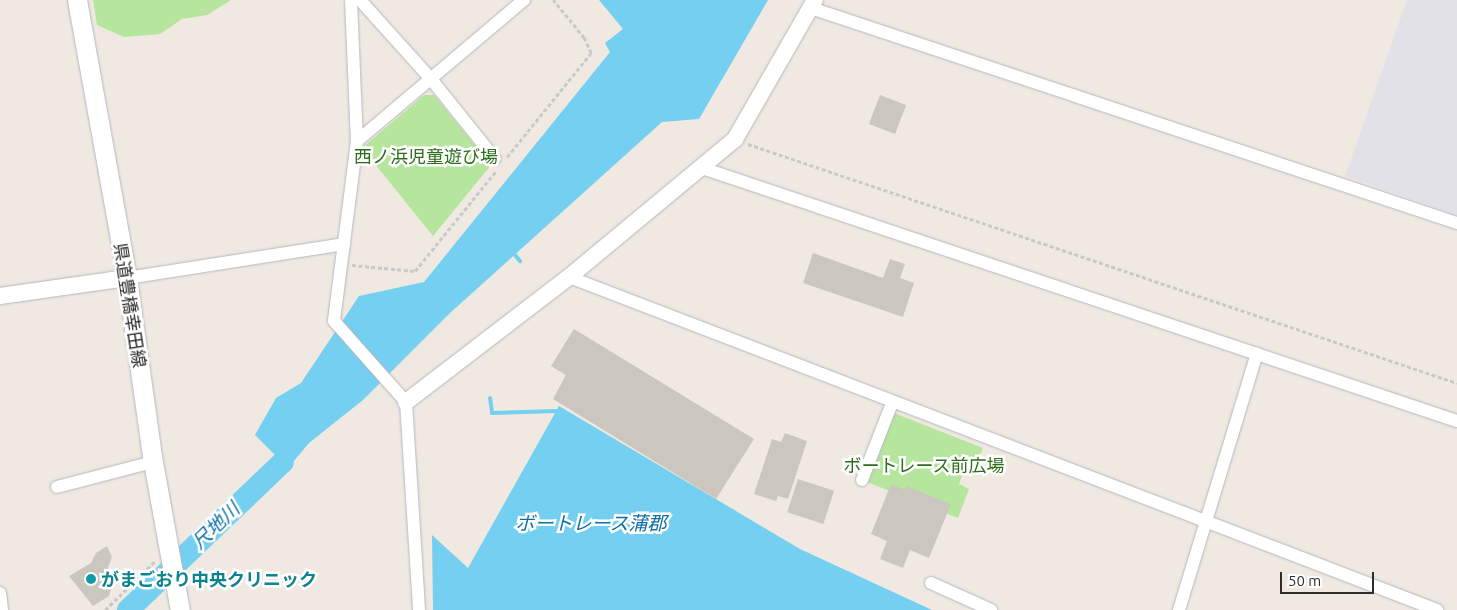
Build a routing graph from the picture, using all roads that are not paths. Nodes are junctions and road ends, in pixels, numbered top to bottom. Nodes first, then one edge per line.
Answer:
1 (77, 0) edge
2 (352, 0) edge
3 (360, 0) edge
4 (524, 0) edge
5 (813, 4) edge
6 (430, 79) junction
7 (357, 141) junction
8 (495, 159) dead end
9 (702, 168) junction
10 (1457, 223) edge
11 (344, 244) junction
12 (569, 277) junction
13 (127, 278) junction
14 (0, 296) edge
15 (1256, 354) junction
16 (406, 402) junction
17 (892, 403) junction
18 (1457, 421) edge
19 (153, 462) junction
20 (862, 480) dead end
21 (57, 487) dead end
22 (1205, 523) junction
23 (931, 584) dead end
24 (0, 593) edge
25 (2, 610) edge
26 (180, 610) edge
27 (419, 610) edge
28 (991, 610) edge
29 (1179, 610) edge
30 (1437, 610) edge

1 - 13 main road, 県道豊橋幸田線
2 - 7 street
3 - 6 street
4 - 6 street
5 - 9 street
5 - 10 street
6 - 7 street
6 - 8 street
7 - 11 street
9 - 12 street
9 - 15 street
11 - 13 street
11 - 16 street
12 - 16 street
12 - 17 street
13 - 14 street
13 - 19 main road, 県道豊橋幸田線
15 - 18 street
15 - 22 street
16 - 27 street
17 - 20 street
17 - 22 street
19 - 21 street
19 - 26 main road, 県道豊橋幸田線
22 - 29 street
22 - 30 street
23 - 28 street
24 - 25 street

